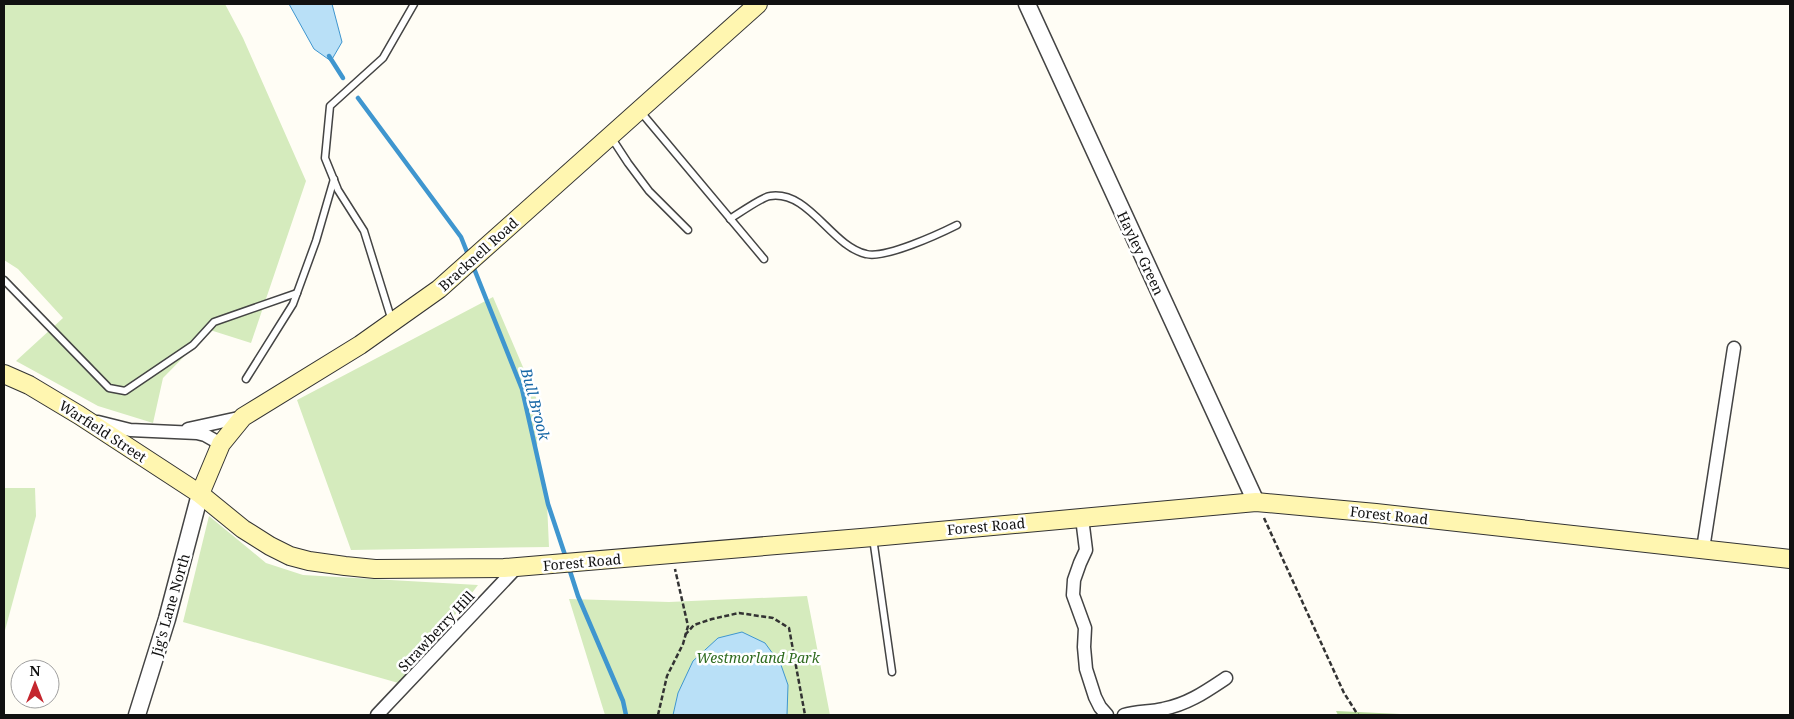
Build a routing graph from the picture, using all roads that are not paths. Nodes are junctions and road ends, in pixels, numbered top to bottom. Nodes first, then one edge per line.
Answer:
1 (414, 4) edge
2 (758, 4) edge
3 (1028, 4) edge
4 (639, 110) junction
5 (611, 136) junction
6 (334, 179) junction
7 (730, 219) junction
8 (957, 225) dead end
9 (688, 230) dead end
10 (764, 259) dead end
11 (4, 280) edge
12 (297, 293) junction
13 (393, 322) junction
14 (1734, 348) dead end
15 (4, 374) edge
16 (246, 379) dead end
17 (79, 415) junction
18 (243, 417) junction
19 (176, 431) junction
20 (221, 444) junction
21 (200, 494) junction
22 (1256, 502) junction
23 (1082, 518) junction
24 (873, 537) junction
25 (1703, 549) junction
26 (1790, 559) edge
27 (517, 567) junction
28 (892, 672) dead end
29 (1226, 678) dead end
30 (1163, 712) edge
31 (138, 715) edge
32 (377, 715) edge
33 (1106, 715) edge
34 (1124, 715) edge

1 - 6 lane
2 - 4 main road, Bracknell Road
3 - 22 street, Hayley Green
4 - 5 main road, Bracknell Road
4 - 7 lane
5 - 9 lane
5 - 13 main road, Bracknell Road
6 - 12 lane
6 - 13 lane
7 - 8 lane
7 - 10 lane
11 - 12 lane
12 - 16 lane
13 - 18 main road, Bracknell Road
14 - 25 street
15 - 17 main road, Warfield Street
17 - 19 street
17 - 21 main road, Warfield Street
18 - 19 street
18 - 20 main road, Bracknell Road
19 - 20 street
20 - 21 main road, Bracknell Road
21 - 27 main road, Forest Road
21 - 31 street, Jig's Lane North
22 - 23 main road, Forest Road
22 - 25 main road, Forest Road
23 - 24 main road, Forest Road
23 - 33 street
24 - 27 main road, Forest Road
24 - 28 lane
25 - 26 main road, Forest Road
27 - 32 street, Strawberry Hill
29 - 30 street
30 - 34 street

